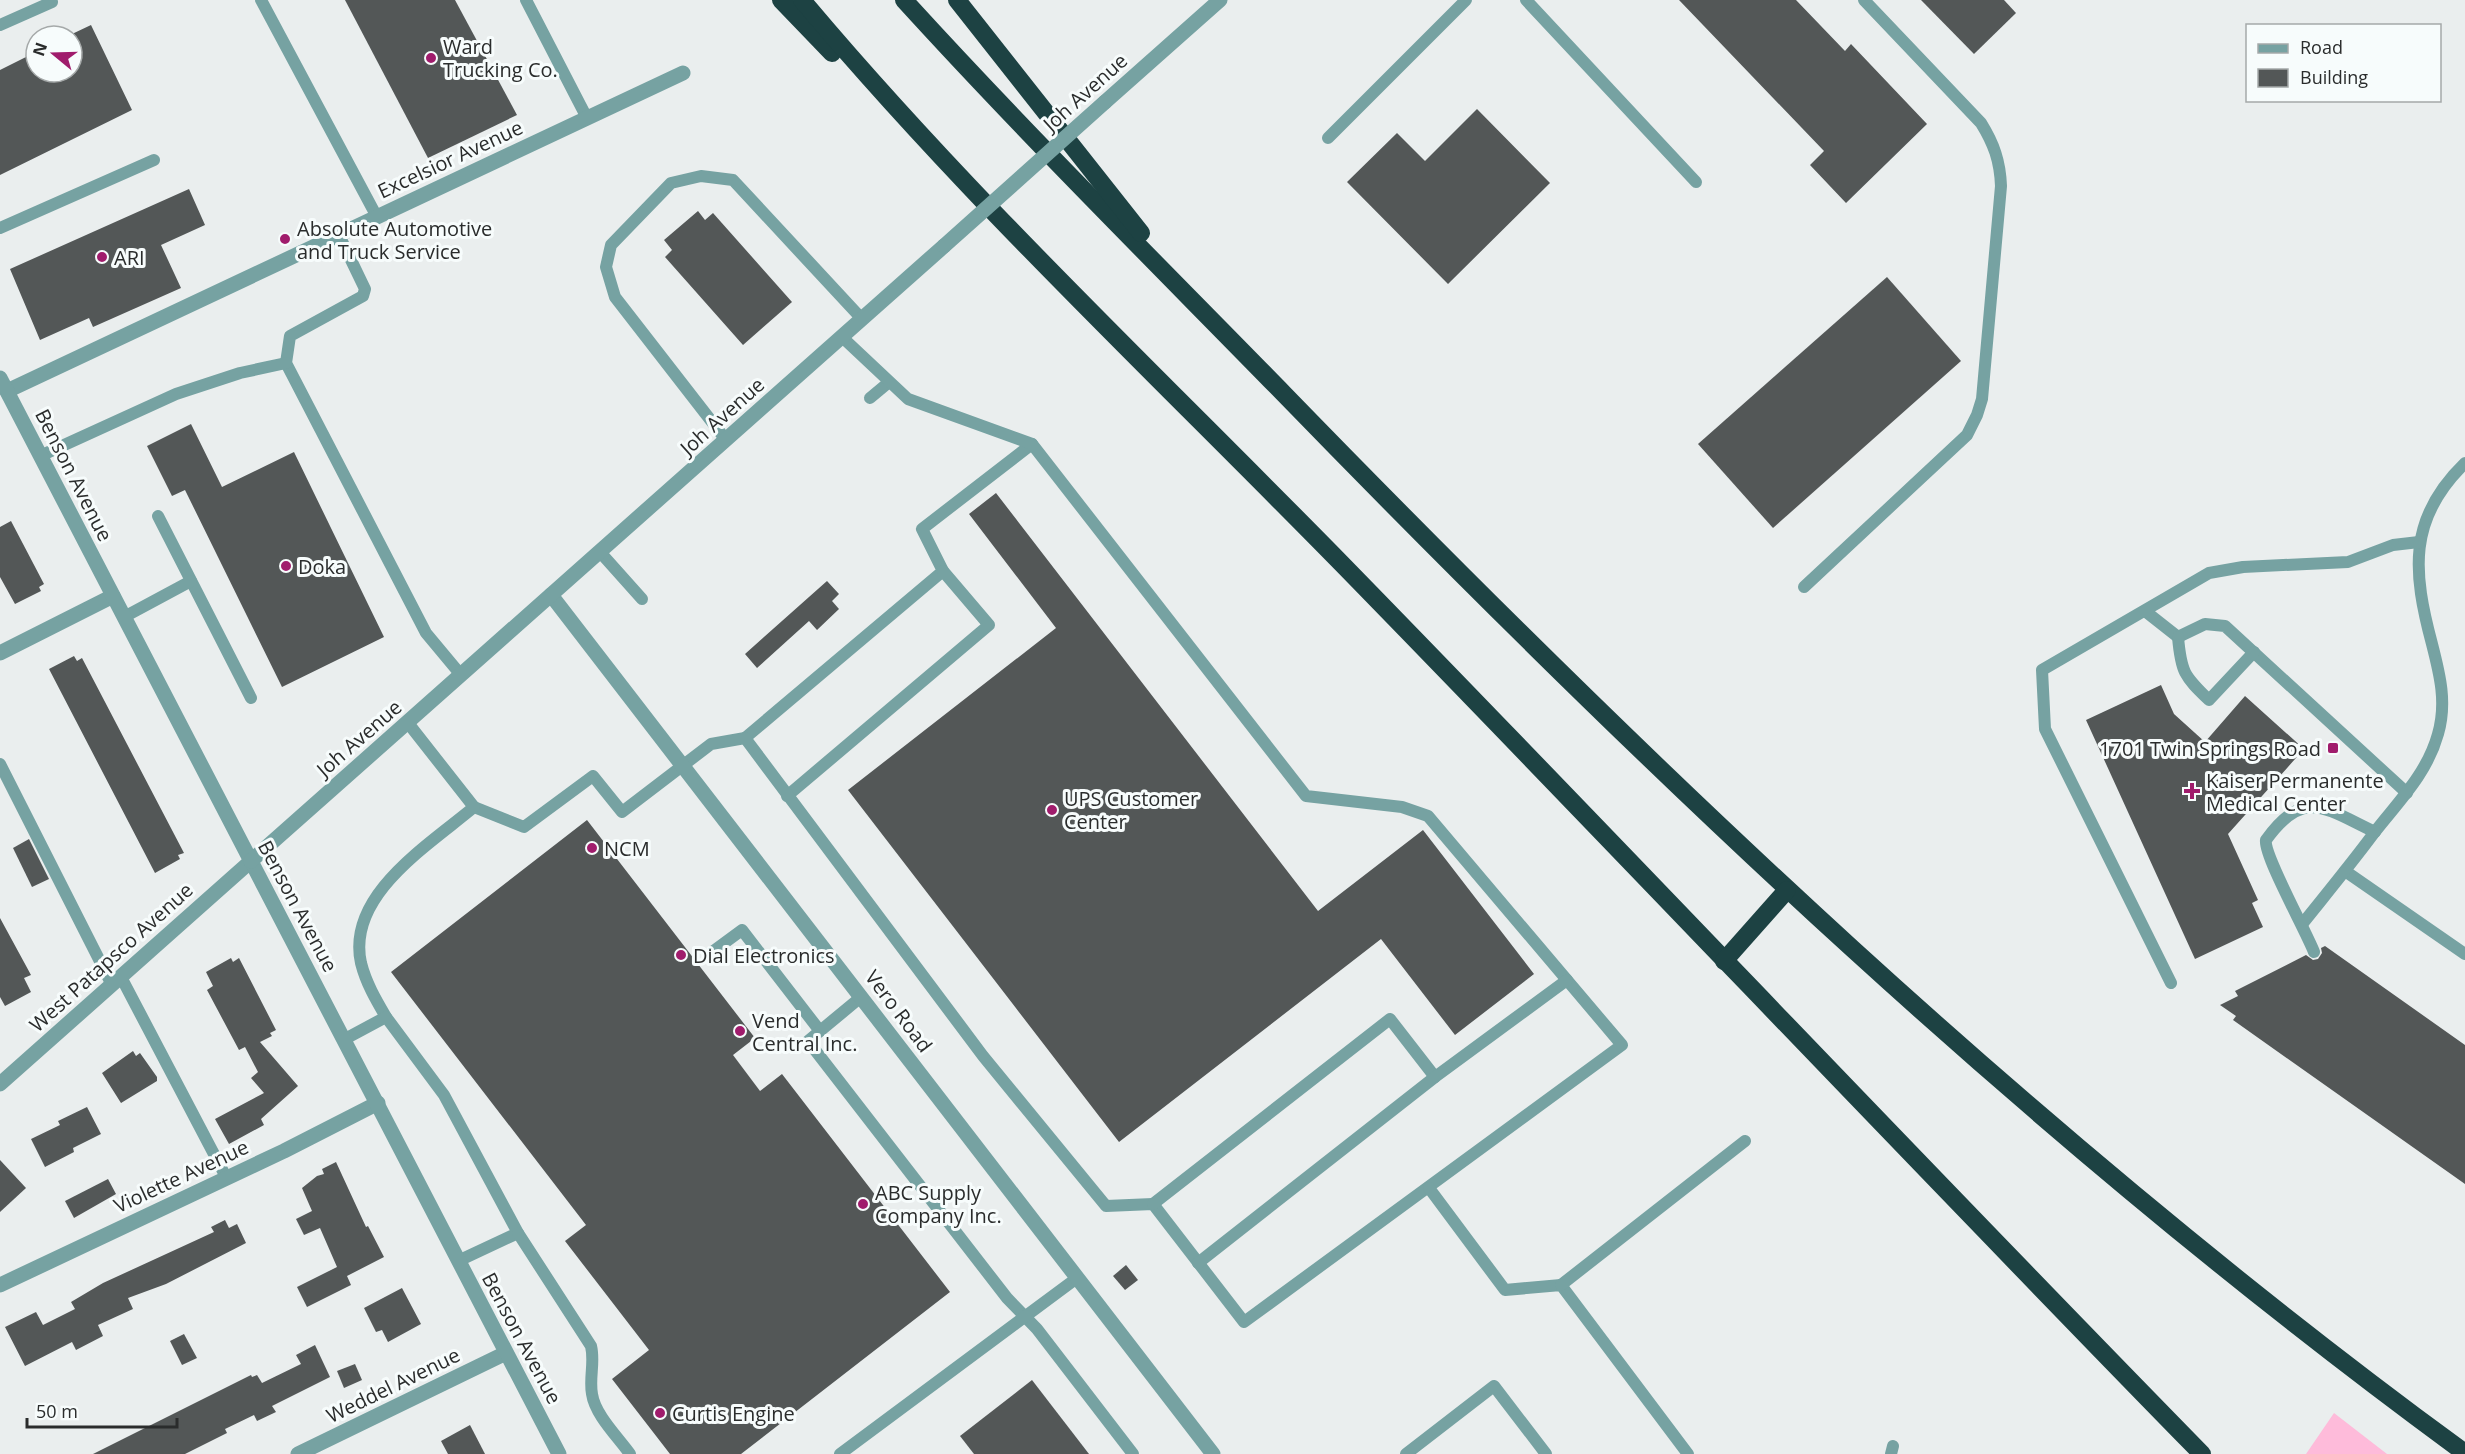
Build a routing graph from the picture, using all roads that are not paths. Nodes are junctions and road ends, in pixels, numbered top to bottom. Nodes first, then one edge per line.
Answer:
1 (261, 0) edge
2 (526, 0) edge
3 (782, 0) edge
4 (801, 0) edge
5 (904, 0) edge
6 (957, 0) edge
7 (1220, 0) edge
8 (1466, 0) edge
9 (1526, 0) edge
10 (1864, 0) edge
11 (52, 2) dead end
12 (0, 25) edge
13 (683, 73) dead end
14 (587, 118) junction
15 (1328, 138) dead end
16 (154, 160) dead end
17 (1696, 182) dead end
18 (376, 217) junction
19 (0, 228) edge
20 (339, 235) junction
21 (1035, 252) junction
22 (1202, 310) junction
23 (862, 319) junction
24 (842, 337) junction
25 (286, 363) junction
26 (2, 383) edge
27 (888, 383) junction
28 (870, 398) dead end
29 (726, 440) junction
30 (1032, 444) junction
31 (40, 456) junction
32 (2465, 464) edge
33 (158, 516) dead end
34 (2419, 542) junction
35 (600, 552) junction
36 (943, 571) junction
37 (191, 581) junction
38 (1804, 587) dead end
39 (551, 595) junction
40 (113, 596) junction
41 (642, 599) dead end
42 (2145, 611) junction
43 (124, 617) junction
44 (2178, 637) junction
45 (2254, 652) junction
46 (0, 653) edge
47 (461, 675) junction
48 (251, 698) dead end
49 (408, 723) junction
50 (745, 738) junction
51 (0, 764) edge
52 (683, 765) junction
53 (2407, 793) junction
54 (787, 796) junction
55 (474, 807) junction
56 (2375, 832) junction
57 (251, 861) junction
58 (2345, 871) junction
59 (1786, 890) junction
60 (2303, 923) junction
61 (2314, 952) dead end
62 (2465, 954) edge
63 (708, 955) dead end
64 (1724, 961) junction
65 (1567, 980) junction
66 (117, 981) junction
67 (2171, 983) dead end
68 (861, 997) junction
69 (386, 1017) junction
70 (820, 1031) junction
71 (345, 1039) junction
72 (1435, 1077) junction
73 (0, 1084) edge
74 (378, 1103) junction
75 (1745, 1140) dead end
76 (226, 1177) junction
77 (1429, 1188) junction
78 (1153, 1204) junction
79 (518, 1233) junction
80 (458, 1261) junction
81 (1198, 1263) junction
82 (1077, 1278) junction
83 (0, 1285) edge
84 (1561, 1285) junction
85 (1025, 1317) junction
86 (506, 1353) junction
87 (2465, 1453) edge
88 (298, 1454) edge
89 (559, 1454) edge
90 (630, 1454) edge
91 (840, 1454) edge
92 (1133, 1454) edge
93 (1213, 1454) edge
94 (1406, 1454) edge
95 (1545, 1454) edge
96 (1688, 1454) edge
97 (2202, 1454) edge

1 - 18 lane
2 - 14 lane
3 - 21 highway
4 - 21 highway
5 - 22 highway
6 - 22 highway
7 - 23 street, Joh Avenue, bridge
8 - 15 lane
9 - 17 lane
10 - 38 lane
11 - 12 lane
13 - 14 street, Excelsior Avenue
14 - 18 street, Excelsior Avenue
16 - 19 lane
18 - 20 street, Excelsior Avenue
20 - 25 lane
20 - 26 street, Excelsior Avenue
21 - 64 highway
22 - 59 highway
23 - 24 street, Joh Avenue
23 - 29 lane
24 - 27 lane
24 - 29 street, Joh Avenue
25 - 31 lane
25 - 47 lane
26 - 31 street, Benson Avenue
27 - 28 lane
27 - 30 lane
29 - 35 street, Joh Avenue
30 - 36 lane
30 - 65 lane
31 - 40 street, Benson Avenue
32 - 34 lane
33 - 37 lane
34 - 42 lane
34 - 53 lane
35 - 39 street, Joh Avenue
35 - 41 lane
36 - 50 lane
36 - 54 lane
37 - 43 lane
37 - 48 lane
39 - 47 street, Joh Avenue
39 - 52 street, Vero Road
40 - 43 street, Benson Avenue
40 - 46 street
42 - 44 lane
42 - 67 lane
43 - 57 street, Benson Avenue
44 - 45 lane
44 - 45 lane
45 - 53 lane
47 - 49 street, Joh Avenue
49 - 55 lane
49 - 57 street, Joh Avenue
50 - 52 lane
50 - 54 lane
51 - 66 lane
52 - 55 lane
52 - 68 street, Vero Road
53 - 56 lane
54 - 78 lane
55 - 69 lane
56 - 58 lane
56 - 60 lane
57 - 66 street, West Patapsco Avenue
57 - 71 street, Benson Avenue
58 - 60 lane
58 - 62 lane
59 - 64 highway
59 - 87 highway
60 - 61 lane
63 - 70 lane
64 - 97 highway
65 - 72 lane
65 - 77 lane
66 - 73 street, West Patapsco Avenue
66 - 76 lane
68 - 70 lane
68 - 82 street, Vero Road
69 - 71 lane
69 - 79 lane
70 - 85 lane
71 - 74 street, Benson Avenue
72 - 78 lane
72 - 81 lane
74 - 76 street, Violette Avenue
74 - 80 street, Benson Avenue
75 - 84 lane
76 - 83 street, Violette Avenue
77 - 81 lane
77 - 84 lane
78 - 81 lane
79 - 80 lane
79 - 90 lane
80 - 86 street, Benson Avenue
82 - 85 lane
82 - 93 street, Vero Road
84 - 96 lane
85 - 91 lane
85 - 92 lane
86 - 88 street, Weddel Avenue
86 - 89 street, Benson Avenue
94 - 95 lane

